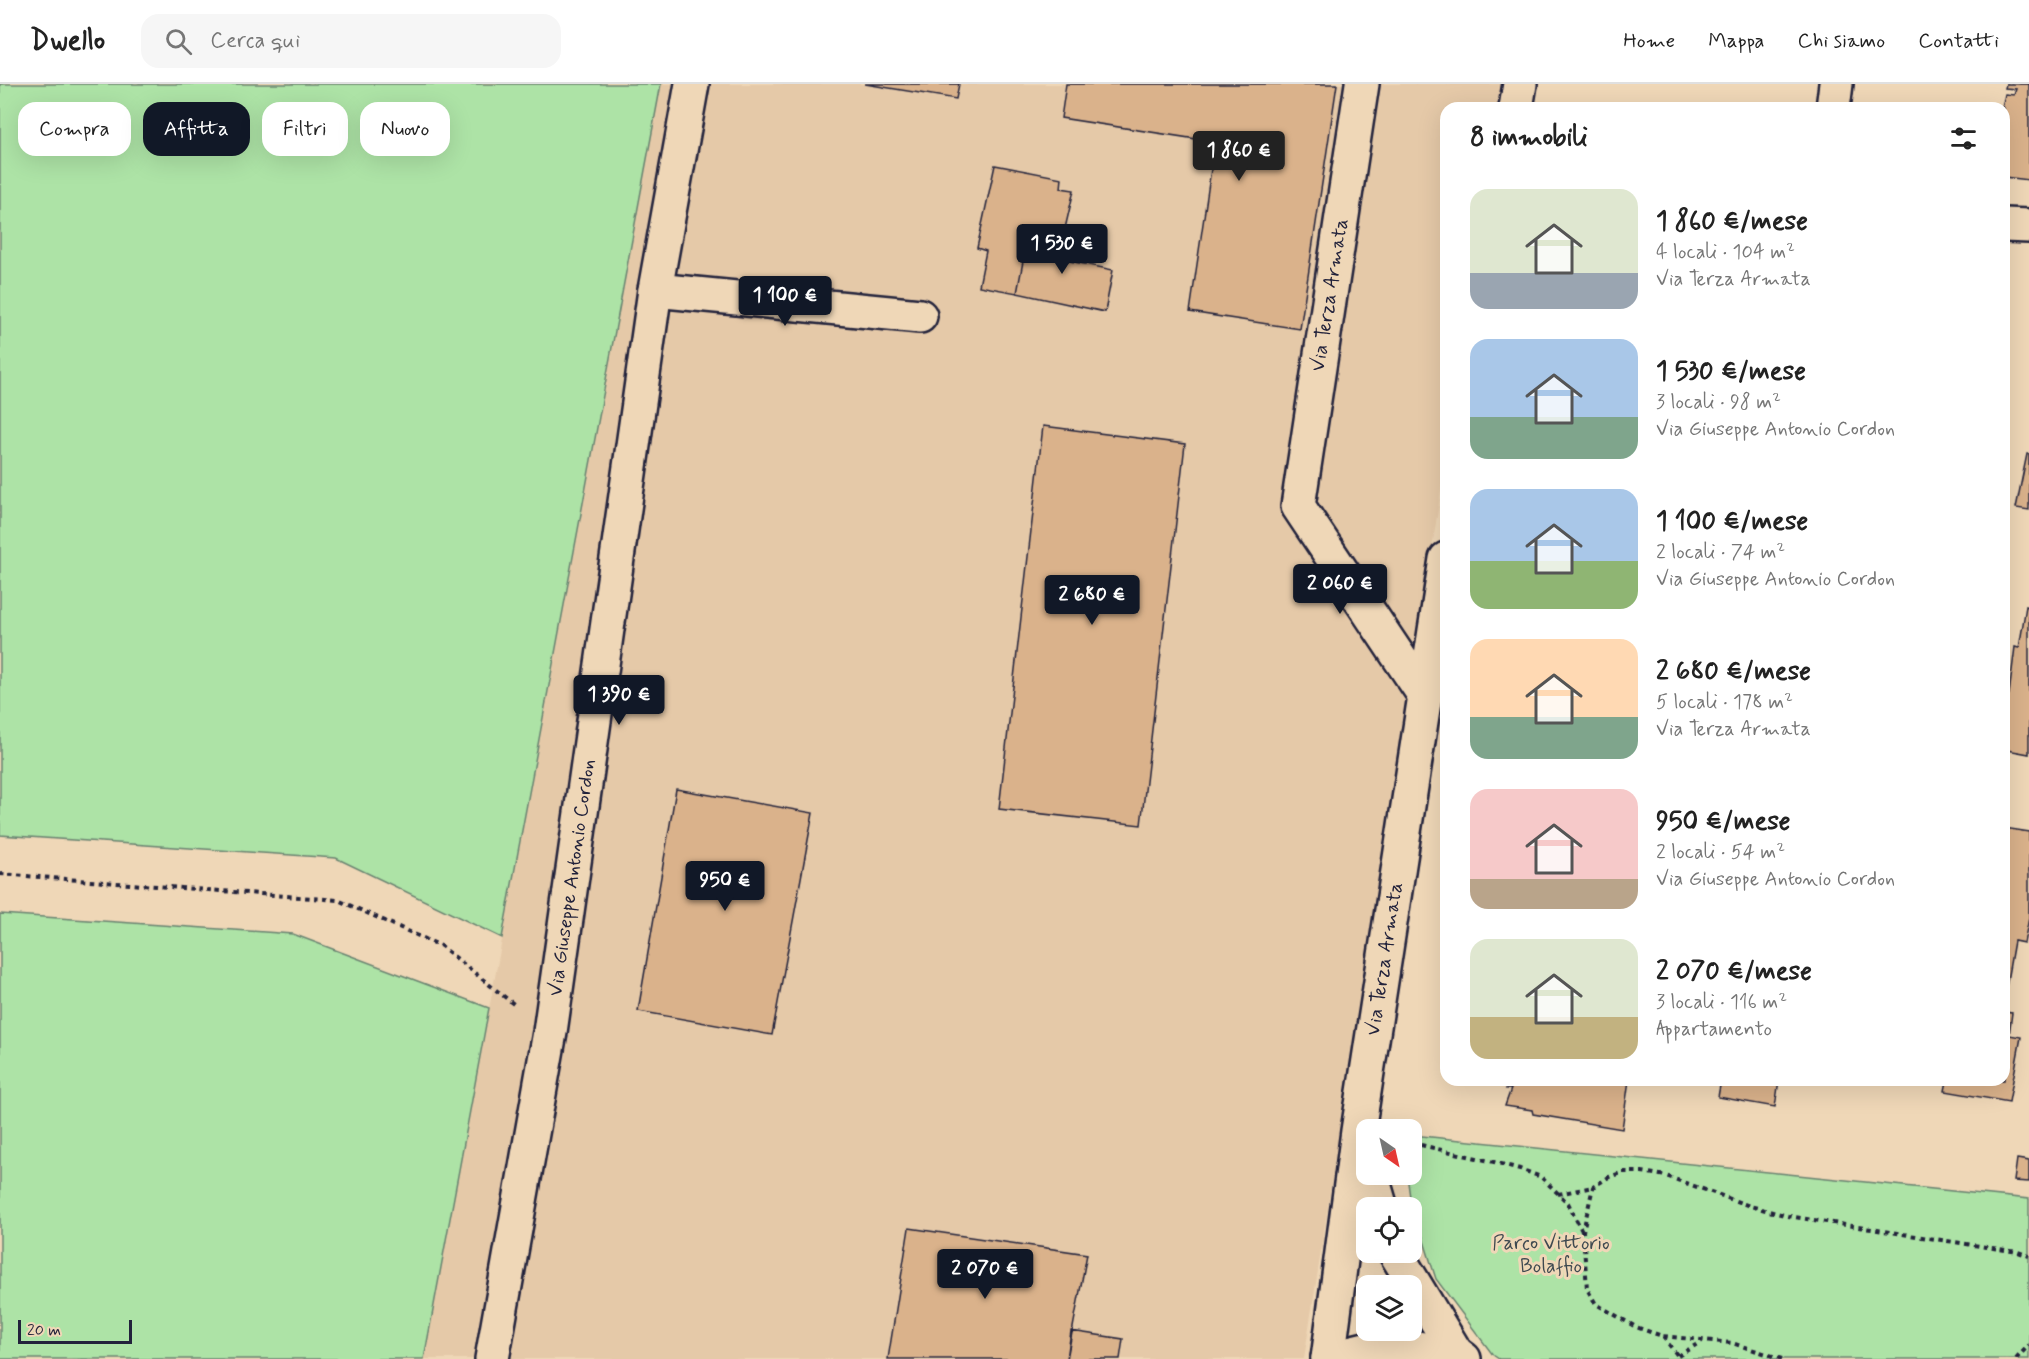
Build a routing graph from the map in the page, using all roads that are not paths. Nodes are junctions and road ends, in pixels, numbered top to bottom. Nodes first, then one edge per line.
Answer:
1 (692, 84) edge
2 (1362, 84) edge
3 (1520, 84) edge
4 (1836, 84) edge
5 (1517, 102) edge
6 (1834, 102) edge
7 (2010, 225) edge
8 (2029, 226) edge
9 (656, 290) junction
10 (920, 316) dead end
11 (1440, 598) edge
12 (1425, 696) junction
13 (1366, 1119) edge
14 (1356, 1182) edge
15 (1402, 1263) edge
16 (1460, 1356) edge
17 (492, 1359) edge
18 (1328, 1359) edge

1 - 9 street, Via Giuseppe Antonio Cordon
2 - 12 street, Via Terza Armata
3 - 5 street
4 - 6 street
7 - 8 street
9 - 10 street
9 - 17 street, Via Giuseppe Antonio Cordon
11 - 12 street, Via Terza Armata
12 - 13 street, Via Terza Armata
14 - 18 street, Via Terza Armata
15 - 16 street
16 - 18 street

